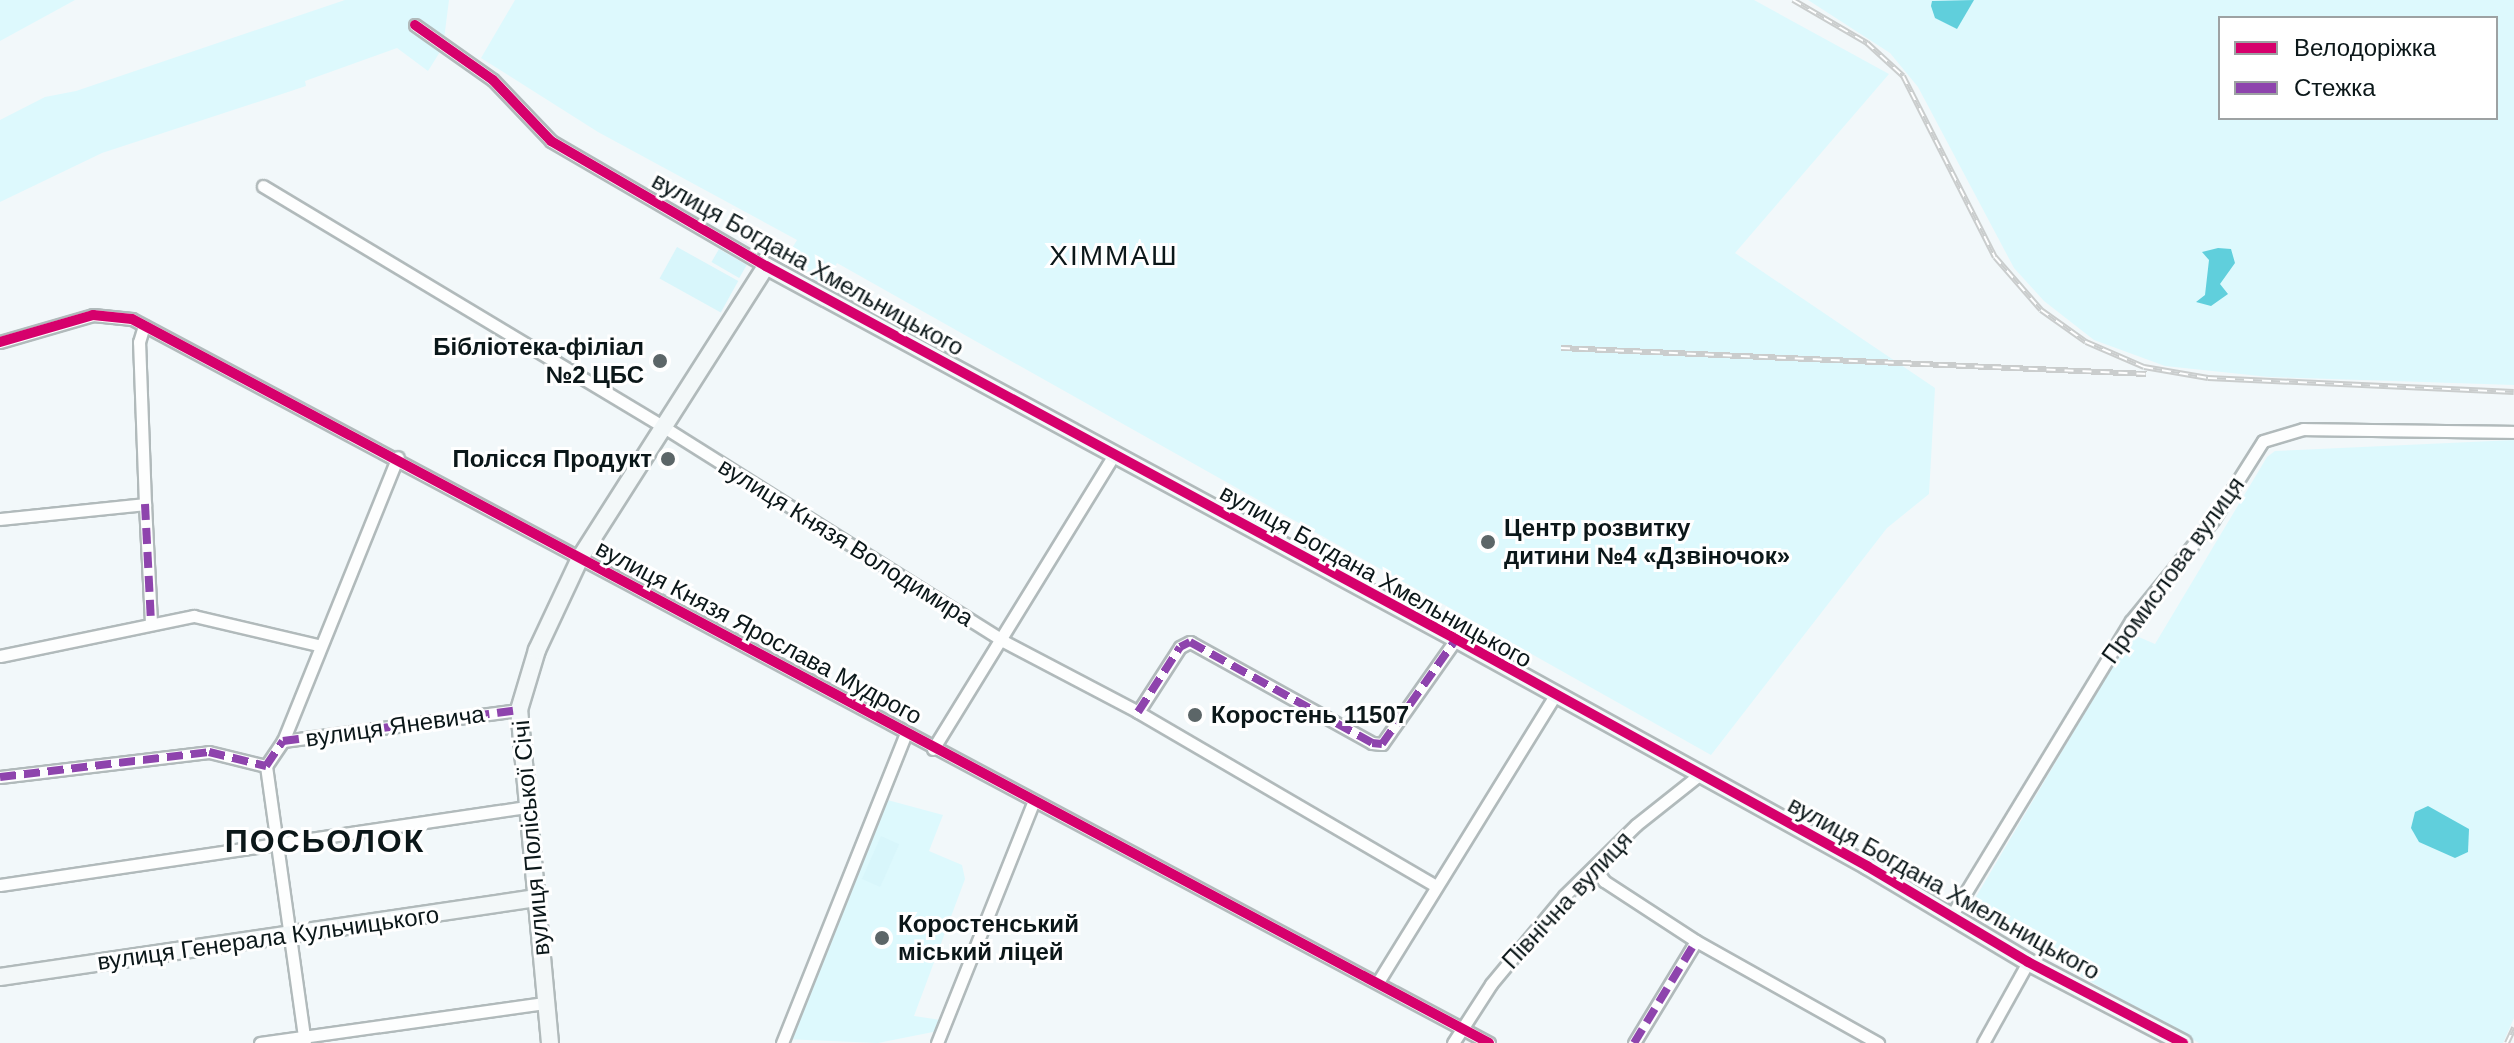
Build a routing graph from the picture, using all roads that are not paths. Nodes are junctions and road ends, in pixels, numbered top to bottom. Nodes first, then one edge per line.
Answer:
1 (415, 25) dead end
2 (263, 186) dead end
3 (766, 266) junction
4 (144, 326) junction
5 (0, 342) edge
6 (667, 429) junction
7 (2514, 432) edge
8 (1114, 455) junction
9 (398, 457) junction
10 (145, 504) junction
11 (0, 519) edge
12 (580, 558) junction
13 (151, 622) junction
14 (1456, 639) junction
15 (1003, 641) junction
16 (318, 645) junction
17 (0, 656) edge
18 (1554, 697) junction
19 (519, 710) junction
20 (1138, 712) junction
21 (905, 735) junction
22 (283, 741) junction
23 (933, 749) junction
24 (266, 766) junction
25 (1699, 775) junction
26 (0, 777) edge
27 (1034, 801) junction
28 (526, 807) junction
29 (276, 843) junction
30 (1595, 868) junction
31 (0, 885) edge
32 (1436, 886) junction
33 (536, 898) junction
34 (1952, 915) junction
35 (290, 938) junction
36 (1696, 941) junction
37 (2028, 962) junction
38 (0, 977) edge
39 (1378, 982) junction
40 (546, 1003) junction
41 (1463, 1029) junction
42 (305, 1040) edge
43 (260, 1043) edge
44 (550, 1043) edge
45 (782, 1043) edge
46 (937, 1043) edge
47 (1453, 1043) edge
48 (1489, 1043) edge
49 (1634, 1043) edge
50 (1878, 1043) edge
51 (1983, 1043) edge
52 (2183, 1043) edge

1 - 3 street, вулиця Богдана Хмельницького
2 - 6 street, вулиця Князя Володимира
3 - 6 street, вулиця Поліської Січі
3 - 8 street, вулиця Богдана Хмельницького
4 - 5 street, вулиця Князя Ярослава Мудрого
4 - 9 street, вулиця Князя Ярослава Мудрого
4 - 10 street
6 - 12 street, вулиця Поліської Січі
6 - 15 street, вулиця Князя Володимира
7 - 34 street, Промислова вулиця
8 - 14 street, вулиця Богдана Хмельницького
8 - 15 street
9 - 12 street, вулиця Князя Ярослава Мудрого
9 - 16 street
10 - 11 street
10 - 13 street
12 - 19 street, вулиця Поліської Січі
12 - 21 street, вулиця Князя Ярослава Мудрого
13 - 16 street
13 - 17 street
14 - 18 street, вулиця Богдана Хмельницького
14 - 20 street
15 - 20 street, вулиця Князя Володимира
15 - 23 street
16 - 22 street
18 - 25 street, вулиця Богдана Хмельницького
18 - 32 street
19 - 22 street, вулиця Яневича
19 - 28 street, вулиця Поліської Січі
20 - 32 street, вулиця Князя Володимира
21 - 23 street, вулиця Князя Ярослава Мудрого
21 - 45 street
22 - 24 street, вулиця Яневича
23 - 27 street, вулиця Князя Ярослава Мудрого
24 - 26 street
24 - 29 street
25 - 30 street, Північна вулиця
25 - 34 street, вулиця Богдана Хмельницького
27 - 39 street, вулиця Князя Ярослава Мудрого
27 - 46 street
28 - 29 street
28 - 33 street, вулиця Поліської Січі
29 - 31 street
29 - 35 street
30 - 36 street
30 - 41 street, Північна вулиця
32 - 39 street
33 - 35 street, вулиця Генерала Кульчицького
33 - 40 street, вулиця Поліської Січі
34 - 37 street, вулиця Богдана Хмельницького
35 - 38 street, вулиця Генерала Кульчицького
35 - 42 street
36 - 49 street
36 - 50 street
37 - 51 street
37 - 52 street, вулиця Богдана Хмельницького
39 - 41 street, вулиця Князя Ярослава Мудрого
40 - 42 street
40 - 44 street, вулиця Поліської Січі
41 - 47 street, Північна вулиця
41 - 48 street, вулиця Князя Ярослава Мудрого
42 - 43 street

